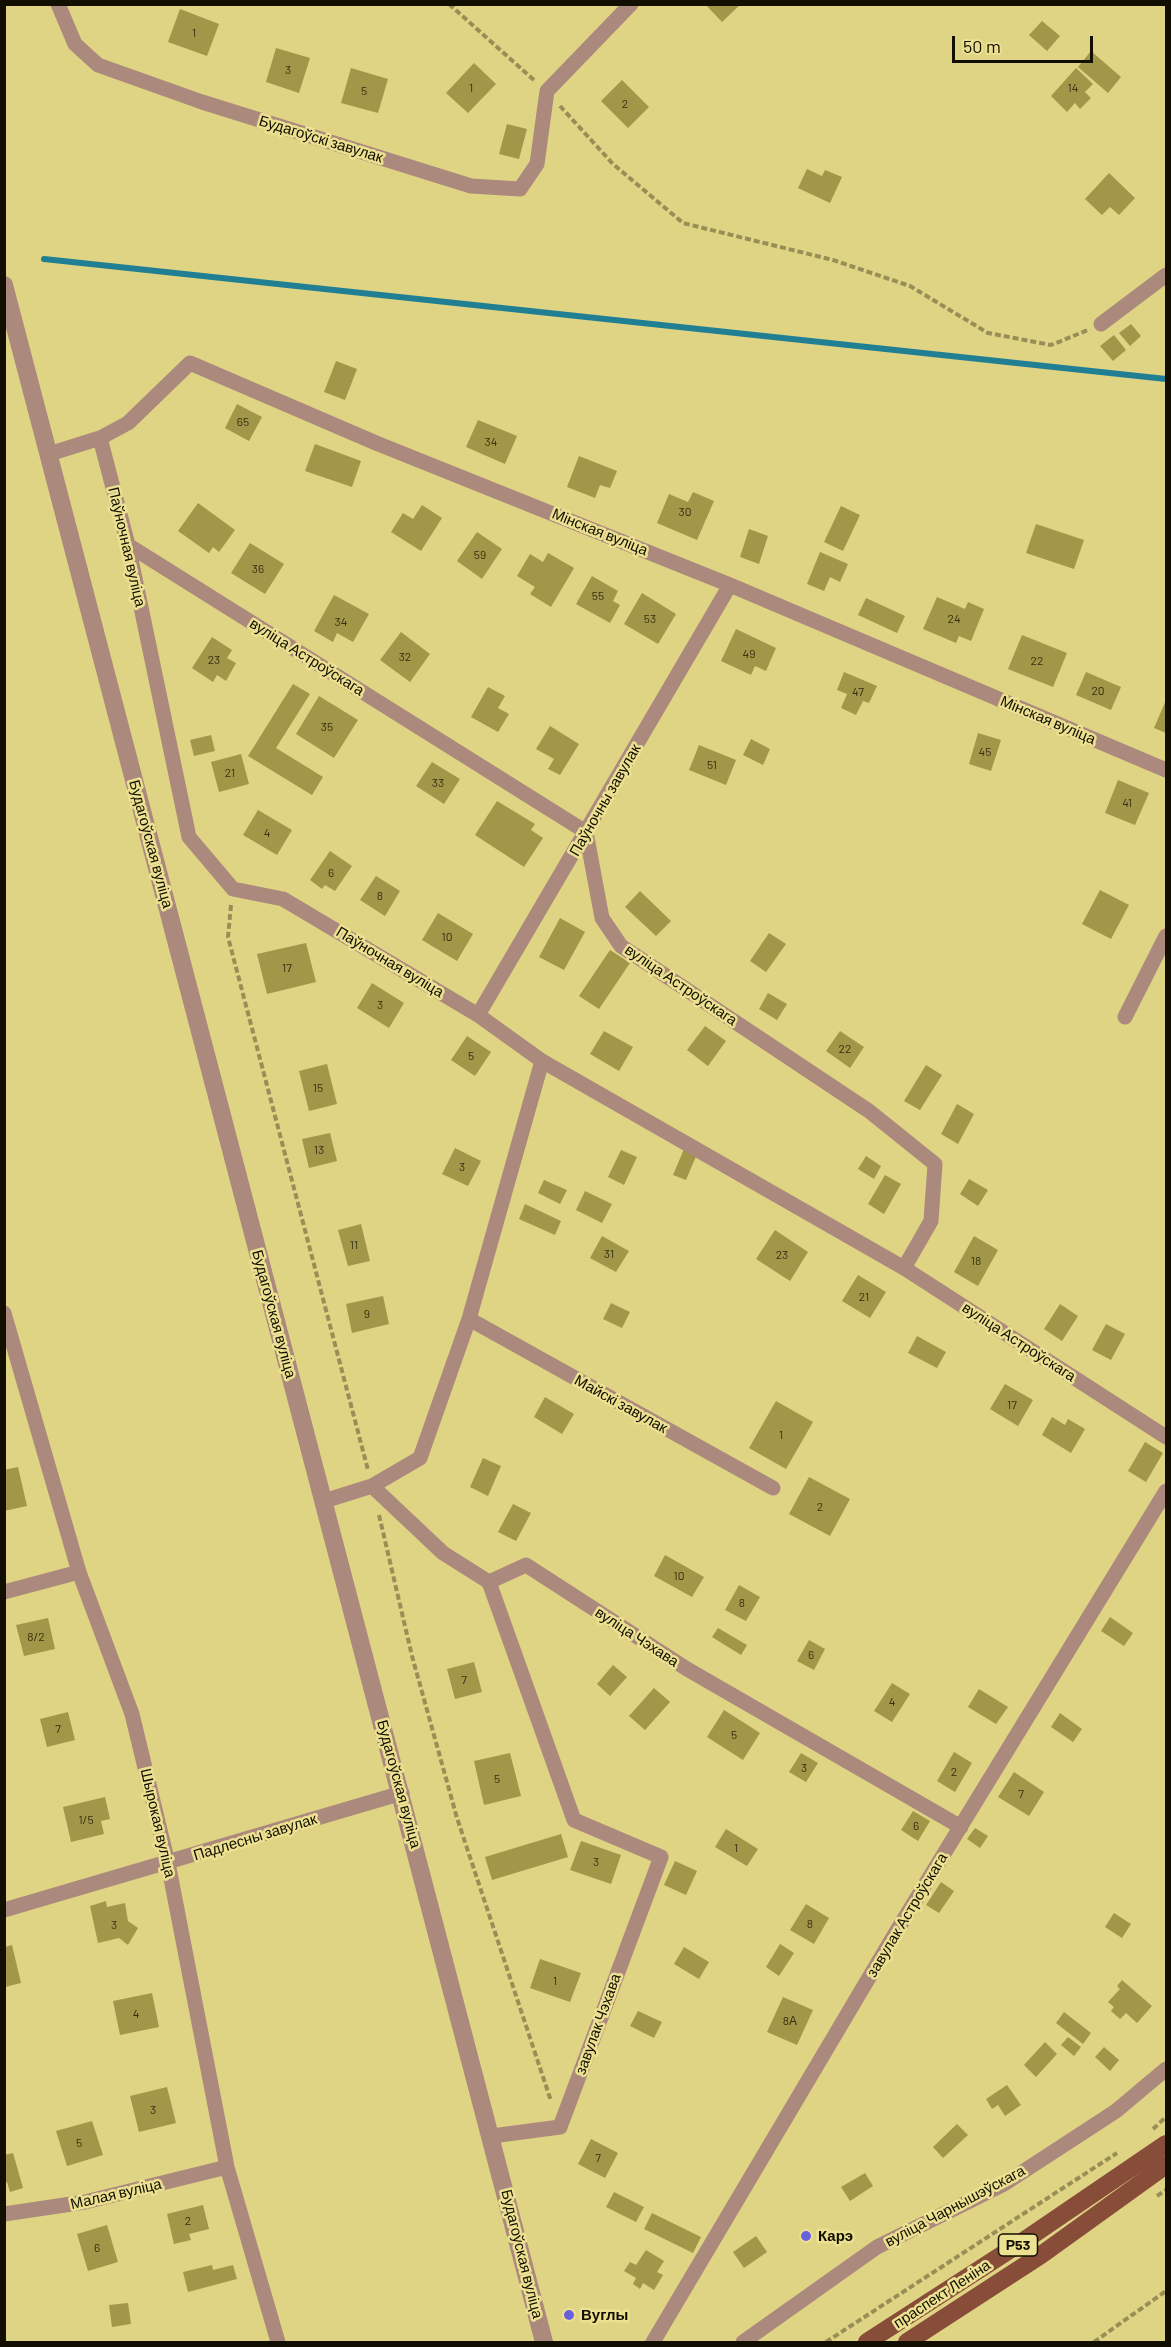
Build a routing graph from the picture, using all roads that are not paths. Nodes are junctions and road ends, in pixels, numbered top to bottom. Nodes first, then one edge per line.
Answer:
1 (58, 4) edge
2 (631, 4) edge
3 (1167, 275) edge
4 (4, 285) edge
5 (1101, 324) road end
6 (11, 335) edge
7 (100, 438) junction
8 (49, 454) junction
9 (128, 545) junction
10 (730, 585) junction
11 (1167, 770) edge
12 (586, 832) junction
13 (1167, 936) edge
14 (478, 1015) junction
15 (1125, 1017) dead end
16 (542, 1061) junction
17 (904, 1268) junction
18 (4, 1313) edge
19 (469, 1320) junction
20 (7, 1332) edge
21 (1167, 1437) edge
22 (372, 1486) junction
23 (773, 1488) dead end
24 (1167, 1491) edge
25 (324, 1501) junction
26 (79, 1572) junction
27 (489, 1582) junction
28 (4, 1592) edge
29 (402, 1793) junction
30 (961, 1827) junction
31 (168, 1863) junction
32 (4, 1910) edge
33 (1167, 2069) edge
34 (492, 2136) junction
35 (1167, 2144) edge
36 (1167, 2165) edge
37 (227, 2167) junction
38 (4, 2214) edge
39 (278, 2343) edge
40 (544, 2343) edge
41 (653, 2343) edge
42 (743, 2343) edge
43 (867, 2343) edge
44 (907, 2343) edge

1 - 2 street, Будагоўскі завулак
3 - 5 street
4 - 6 street, Будагоўская вуліца
6 - 8 street, Будагоўская вуліца
7 - 8 street, Мінская вуліца
7 - 9 street, Паўночная вуліца
7 - 10 street, Мінская вуліца
8 - 25 street, Будагоўская вуліца
9 - 12 street, вуліца Астроўскага
9 - 14 street, Паўночная вуліца
10 - 11 street, Мінская вуліца
10 - 12 street, Паўночны завулак
12 - 14 street, Паўночны завулак
12 - 17 street, вуліца Астроўскага
13 - 15 street
14 - 16 street, Паўночная вуліца
16 - 17 street, Паўночная вуліца
16 - 19 street
17 - 21 street, вуліца Астроўскага
18 - 20 street, Шырокая вуліца
19 - 22 street
19 - 23 street, Майскі завулак
20 - 26 street, Шырокая вуліца
22 - 25 street
22 - 27 street
24 - 30 street, завулак Астроўскага
25 - 29 street, Будагоўская вуліца
26 - 28 street
26 - 31 street, Шырокая вуліца
27 - 30 street, вуліца Чэхава
27 - 34 street, завулак Чэхава
29 - 31 street, Падлесны завулак
29 - 34 street, Будагоўская вуліца
30 - 41 street, завулак Астроўскага
31 - 32 street, Падлесны завулак
31 - 37 street, Шырокая вуліца
33 - 42 street, вуліца Чарнышэўскага
34 - 40 street, Будагоўская вуліца
35 - 43 main road, праспект Леніна / Р53
36 - 44 main road, праспект Леніна / Р53
37 - 38 street, Малая вуліца
37 - 39 street, Шырокая вуліца

